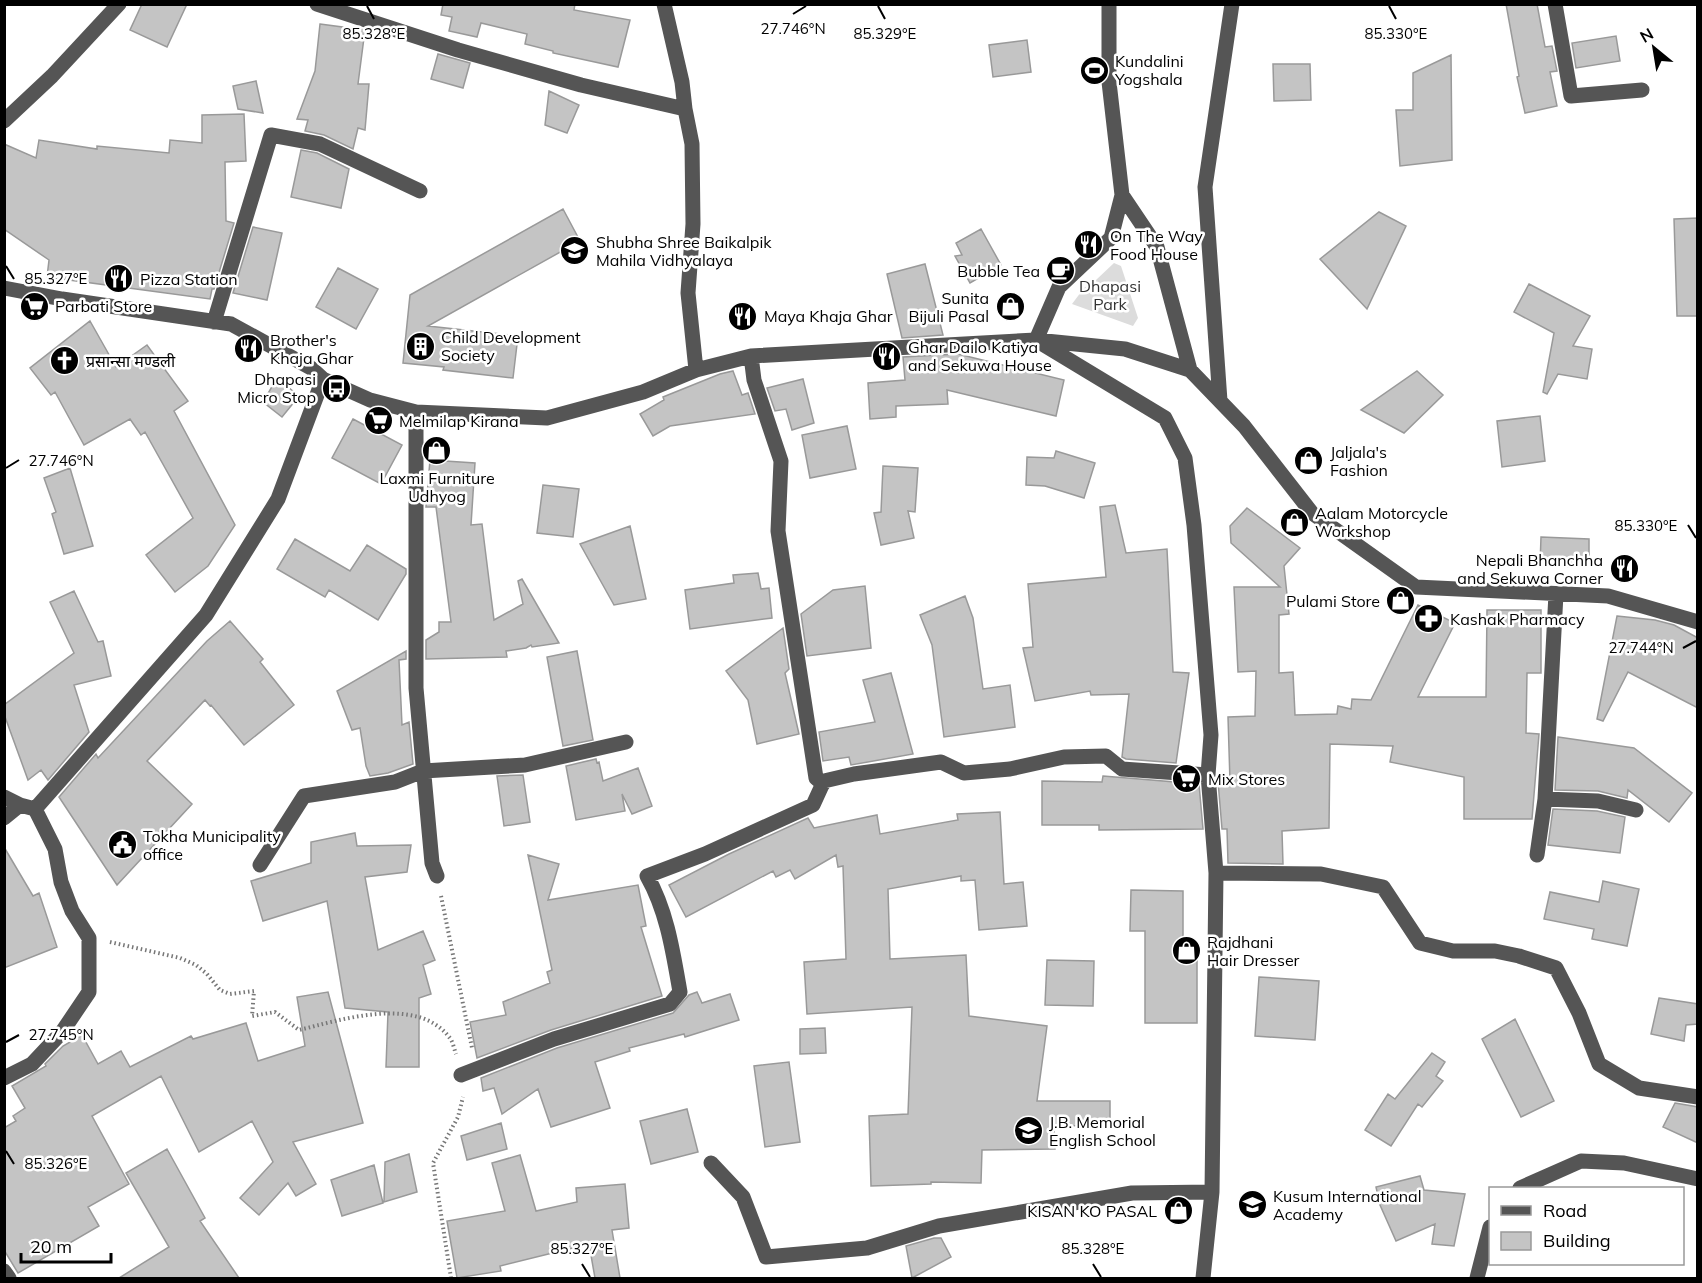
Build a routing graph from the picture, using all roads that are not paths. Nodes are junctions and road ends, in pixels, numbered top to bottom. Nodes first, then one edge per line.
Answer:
1 (119, 4) edge
2 (317, 4) edge
3 (664, 4) edge
4 (1109, 4) edge
5 (1232, 4) edge
6 (1555, 4) edge
7 (1642, 90) dead end
8 (685, 109) junction
9 (4, 121) edge
10 (420, 191) dead end
11 (1122, 195) junction
12 (4, 288) edge
13 (214, 322) junction
14 (1036, 340) junction
15 (751, 356) junction
16 (696, 370) junction
17 (1190, 370) junction
18 (323, 378) junction
19 (1220, 401) junction
20 (416, 412) junction
21 (1556, 594) junction
22 (1698, 622) edge
23 (626, 742) dead end
24 (423, 771) junction
25 (1208, 775) junction
26 (823, 784) junction
27 (4, 797) edge
28 (1545, 799) junction
29 (28, 807) junction
30 (1636, 810) dead end
31 (4, 818) edge
32 (1537, 855) dead end
33 (260, 865) dead end
34 (1216, 873) junction
35 (437, 876) road end
36 (461, 1075) road end
37 (4, 1078) edge
38 (1698, 1097) edge
39 (711, 1163) dead end
40 (1698, 1179) edge
41 (1522, 1187) edge
42 (1212, 1192) junction
43 (1489, 1234) edge
44 (4, 1271) edge
45 (9, 1278) edge
46 (1203, 1278) edge
47 (1477, 1278) edge

1 - 9 street
2 - 8 street
3 - 8 street
4 - 11 street
5 - 19 street
6 - 7 street
8 - 16 street
10 - 13 street
11 - 14 street
11 - 17 street
12 - 13 street
13 - 18 street
14 - 15 street
14 - 17 street
14 - 25 street
15 - 16 street
15 - 26 street
16 - 20 street
17 - 19 street
18 - 20 street
18 - 29 street
19 - 21 street
20 - 24 street
21 - 22 street
21 - 28 street
23 - 24 street
24 - 33 street
24 - 35 street
25 - 26 street
25 - 34 street
26 - 36 street
27 - 29 street
28 - 30 street
28 - 32 street
29 - 31 street
29 - 37 street
34 - 38 street
34 - 42 street
39 - 42 street
40 - 41 street
42 - 46 street
43 - 47 street
44 - 45 street

